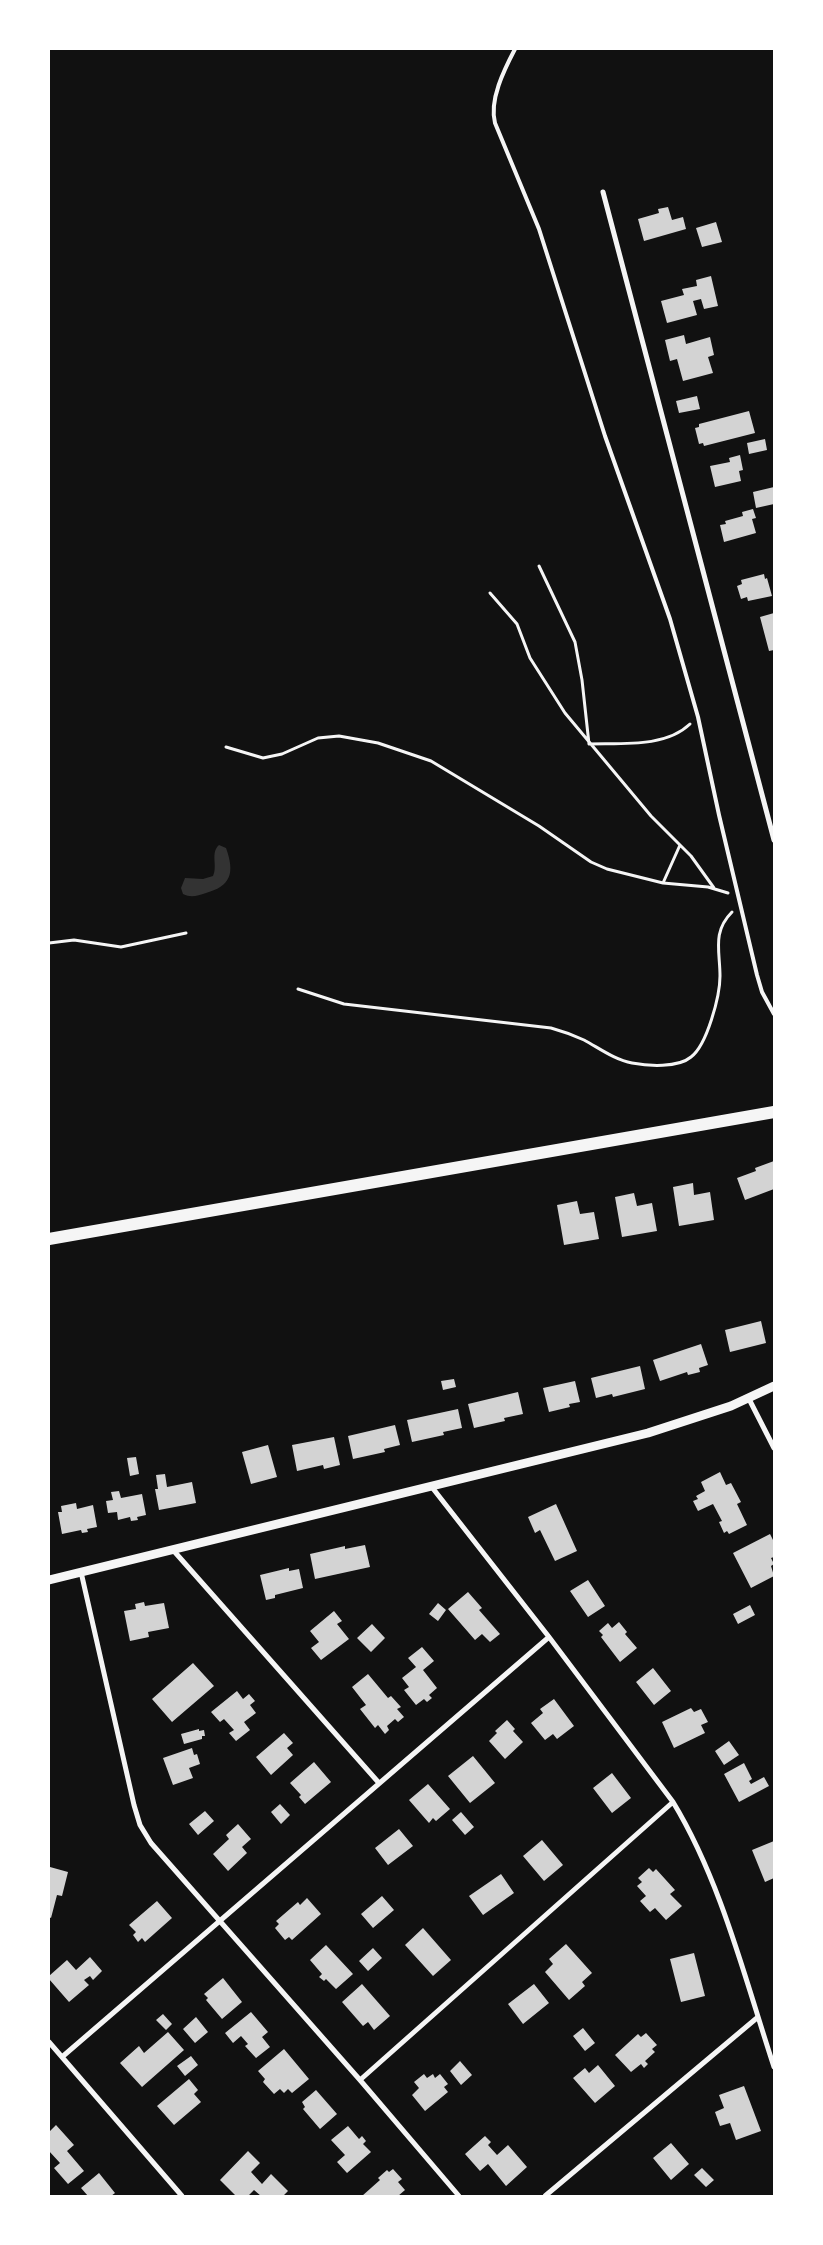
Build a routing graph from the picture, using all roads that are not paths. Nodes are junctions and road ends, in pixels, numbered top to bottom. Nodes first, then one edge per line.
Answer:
1 (515, 49) edge
2 (603, 192) dead end
3 (774, 840) edge
4 (774, 1014) edge
5 (774, 1112) edge
6 (49, 1239) edge
7 (774, 1386) edge
8 (748, 1398) junction
9 (774, 1448) edge
10 (431, 1486) junction
11 (173, 1550) junction
12 (81, 1572) junction
13 (49, 1580) edge
14 (549, 1636) junction
15 (379, 1783) junction
16 (673, 1802) junction
17 (219, 1921) junction
18 (758, 2018) junction
19 (49, 2042) edge
20 (62, 2057) junction
21 (774, 2066) edge
22 (360, 2080) junction
23 (182, 2196) edge
24 (458, 2196) edge
25 (545, 2196) edge

1 - 4 lane
2 - 3 street
5 - 6 main road
7 - 8 street
8 - 9 street
8 - 10 street
10 - 11 street
10 - 14 street
11 - 12 street
11 - 15 street
12 - 13 street
12 - 17 street
14 - 15 street
14 - 16 street
15 - 17 street
16 - 18 street
16 - 22 street
17 - 20 street
17 - 22 street
18 - 21 street
18 - 25 street
19 - 20 street
20 - 23 street
22 - 24 street

